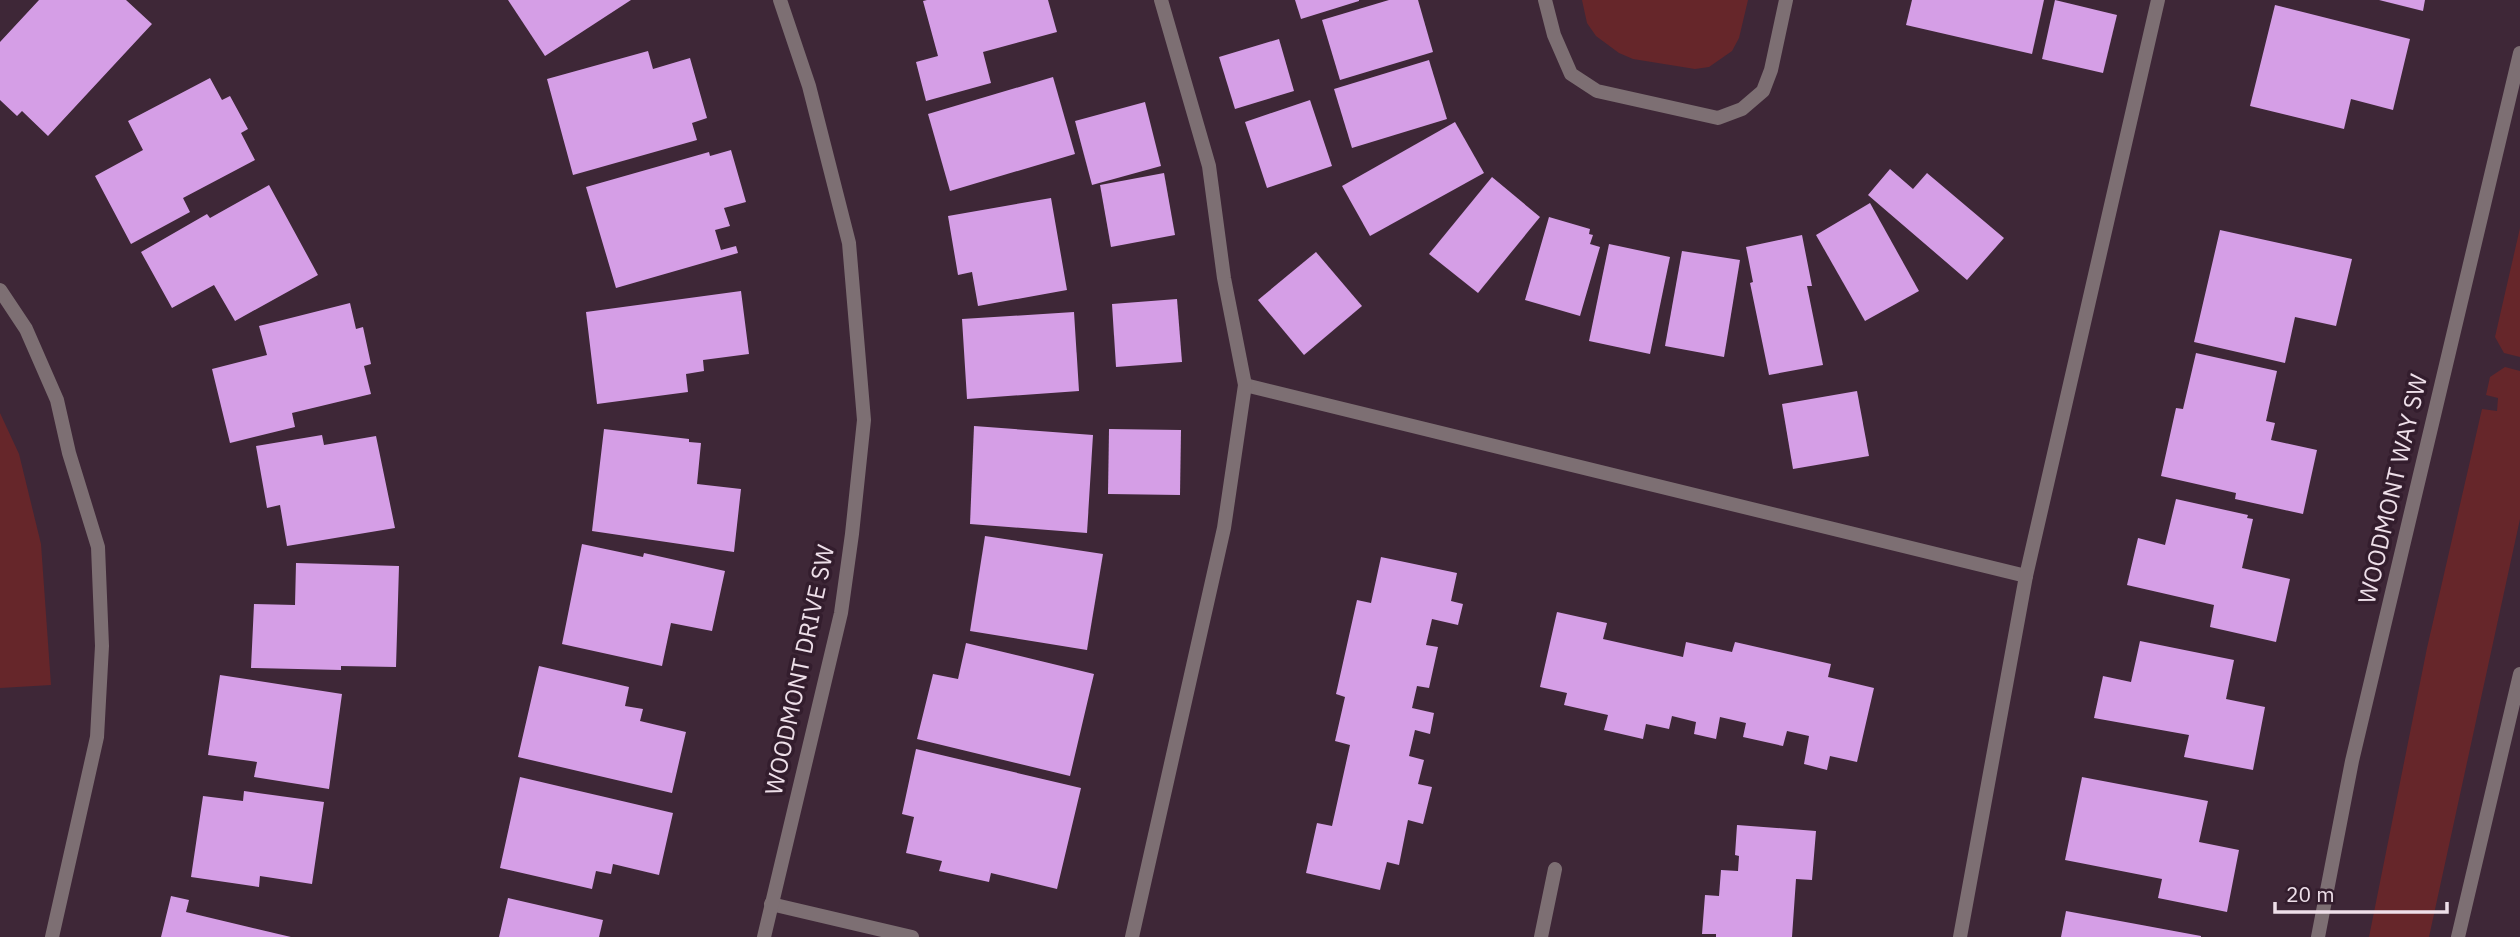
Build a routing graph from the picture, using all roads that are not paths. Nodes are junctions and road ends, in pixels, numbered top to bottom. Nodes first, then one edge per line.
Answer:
1 (780, 0) edge
2 (1161, 0) edge
3 (1545, 0) edge
4 (1786, 0) edge
5 (2158, 0) edge
6 (2520, 53) edge
7 (0, 290) edge
8 (1245, 385) junction
9 (2026, 576) junction
10 (2520, 674) edge
11 (1555, 869) dead end
12 (771, 904) junction
13 (52, 937) edge
14 (764, 937) edge
15 (912, 937) edge
16 (1132, 937) edge
17 (1541, 937) edge
18 (1960, 937) edge
19 (2318, 937) edge
20 (2458, 937) edge

1 - 12 street, WOODMONT DRIVE SW
2 - 8 street
3 - 4 street
5 - 9 street
6 - 19 street, WOODMONT WAY SW
7 - 13 street
8 - 9 street
8 - 16 street
9 - 18 street
10 - 20 street
11 - 17 street
12 - 14 street, WOODMONT DRIVE SW
12 - 15 street

